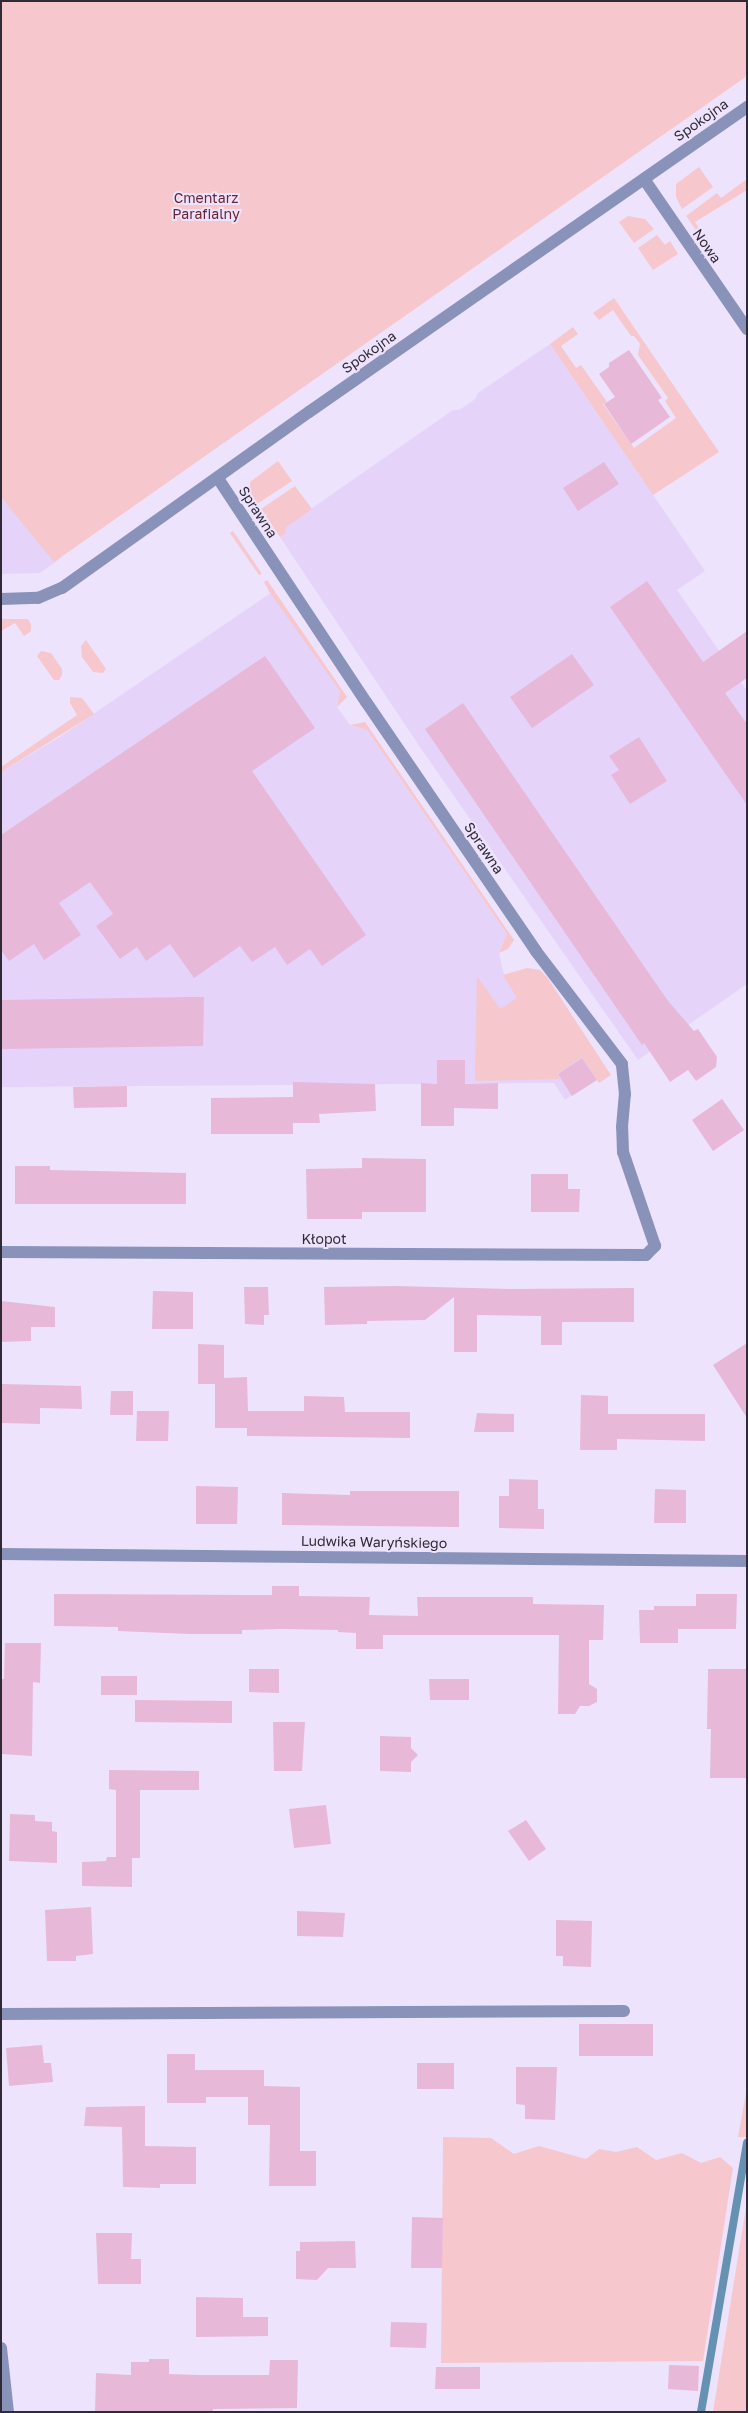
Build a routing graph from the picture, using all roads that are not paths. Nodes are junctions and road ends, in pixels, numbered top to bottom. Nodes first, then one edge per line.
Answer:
1 (747, 107) edge
2 (644, 179) junction
3 (747, 330) edge
4 (218, 478) junction
5 (1, 599) edge
6 (1, 1252) edge
7 (646, 1255) joint
8 (1, 1554) edge
9 (747, 1561) edge
10 (624, 2011) dead end
11 (1, 2014) edge
12 (1, 2348) edge
13 (8, 2412) edge

1 - 2 street, Spokojna
2 - 3 street, Nowa
2 - 4 street, Spokojna
4 - 5 street, Spokojna
4 - 7 street, Sprawna
6 - 7 street, Kłopot
8 - 9 street, Ludwika Waryńskiego
10 - 11 street
12 - 13 street

